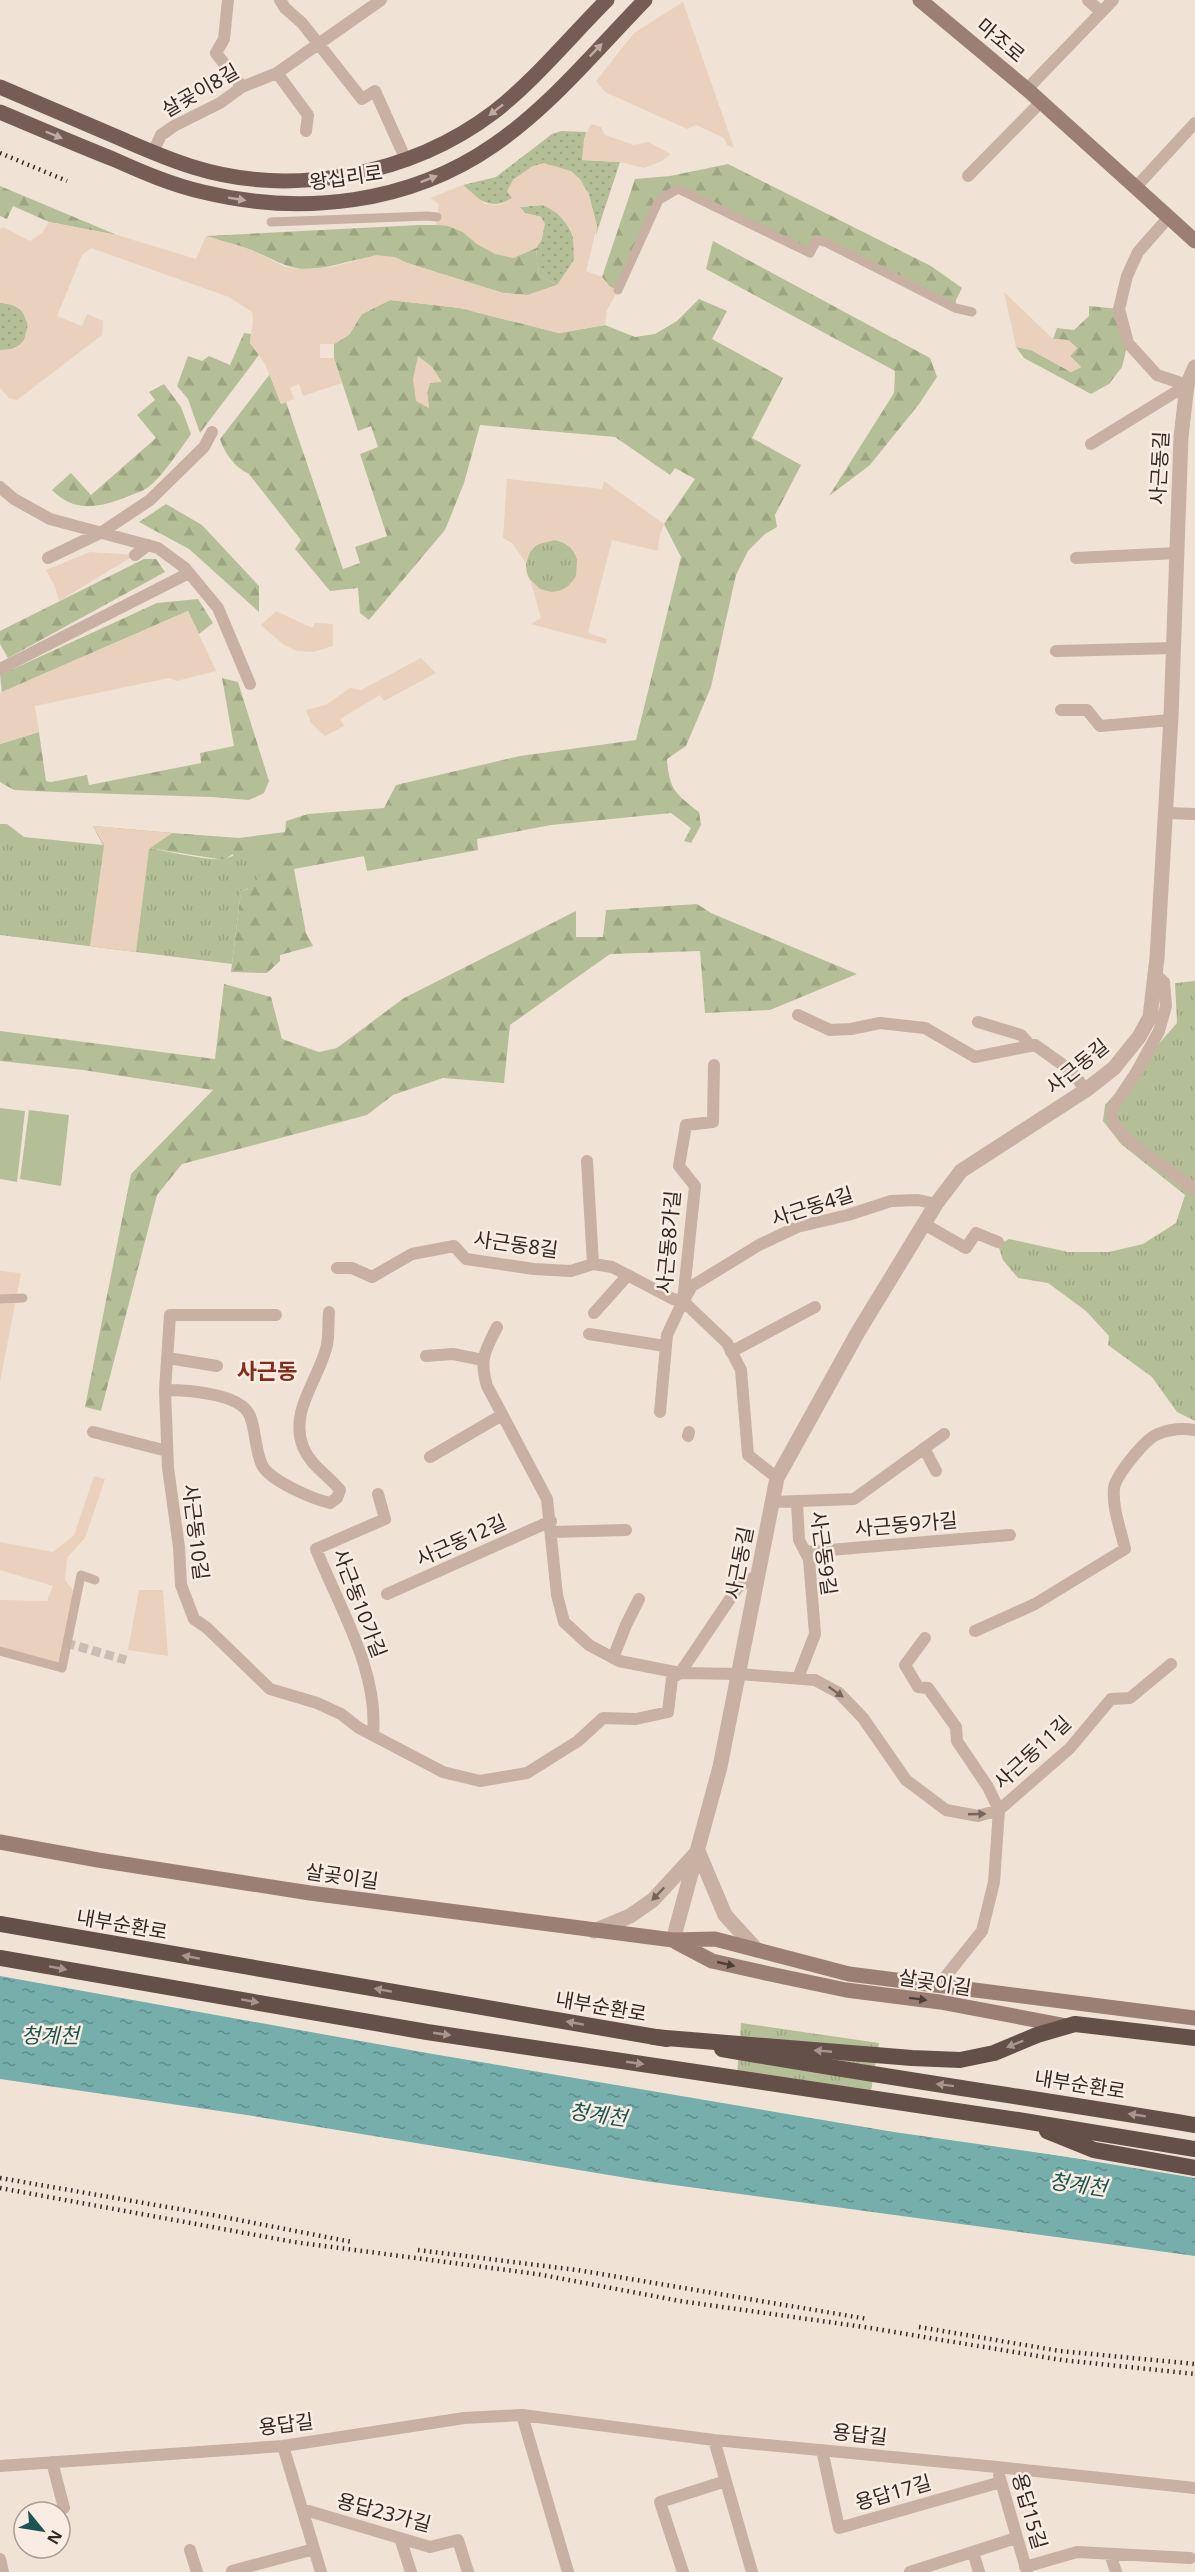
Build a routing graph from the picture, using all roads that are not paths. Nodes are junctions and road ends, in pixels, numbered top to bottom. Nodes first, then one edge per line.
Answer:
1 (228, 0) edge
2 (297, 0) edge
3 (381, 0) edge
4 (607, 0) edge
5 (645, 0) edge
6 (652, 0) edge
7 (920, 0) edge
8 (1088, 0) edge
9 (1113, 0) edge
10 (283, 4) edge
11 (633, 12) junction
12 (1101, 12) junction
13 (319, 44) junction
14 (277, 72) junction
15 (0, 87) edge
16 (242, 87) junction
17 (1027, 90) junction
18 (1041, 102) junction
19 (0, 112) edge
20 (1195, 123) edge
21 (306, 131) dead end
22 (153, 152) junction
23 (406, 160) junction
24 (968, 176) dead end
25 (1135, 188) junction
26 (437, 217) dead end
27 (1168, 218) junction
28 (271, 222) dead end
29 (1193, 237) edge
30 (618, 290) dead end
31 (972, 312) dead end
32 (1195, 367) edge
33 (1187, 385) junction
34 (212, 432) dead end
35 (1091, 444) dead end
36 (0, 487) edge
37 (102, 532) junction
38 (148, 545) junction
39 (1177, 553) junction
40 (135, 555) dead end
41 (48, 558) dead end
42 (1076, 558) dead end
43 (189, 573) junction
44 (1174, 648) junction
45 (1056, 651) dead end
46 (0, 669) edge
47 (250, 684) dead end
48 (1061, 710) dead end
49 (1171, 720) junction
50 (1166, 813) junction
51 (1195, 814) edge
52 (1155, 974) junction
53 (798, 1015) dead end
54 (978, 1022) dead end
55 (1031, 1046) junction
56 (714, 1065) dead end
57 (1086, 1090) junction
58 (587, 1161) dead end
59 (1195, 1190) edge
60 (936, 1204) junction
61 (924, 1224) junction
62 (998, 1242) dead end
63 (593, 1264) junction
64 (337, 1269) dead end
65 (628, 1275) junction
66 (23, 1298) dead end
67 (0, 1299) edge
68 (683, 1301) junction
69 (815, 1307) dead end
70 (329, 1312) dead end
71 (594, 1313) dead end
72 (276, 1315) dead end
73 (497, 1327) dead end
74 (589, 1334) dead end
75 (665, 1346) junction
76 (731, 1352) junction
77 (426, 1356) dead end
78 (168, 1358) junction
79 (483, 1360) junction
80 (217, 1366) dead end
81 (165, 1390) junction
82 (660, 1412) dead end
83 (502, 1414) junction
84 (1195, 1430) edge
85 (93, 1432) dead end
86 (944, 1434) dead end
87 (924, 1448) junction
88 (167, 1451) junction
89 (430, 1457) dead end
90 (936, 1471) dead end
91 (777, 1478) junction
92 (378, 1494) dead end
93 (772, 1502) junction
94 (797, 1503) junction
95 (551, 1526) junction
96 (626, 1530) dead end
97 (1010, 1534) dead end
98 (805, 1552) junction
99 (758, 1575) junction
100 (95, 1580) dead end
101 (387, 1594) dead end
102 (639, 1599) dead end
103 (975, 1631) dead end
104 (925, 1638) dead end
105 (0, 1651) edge
106 (613, 1658) junction
107 (1171, 1664) dead end
108 (680, 1673) junction
109 (739, 1674) junction
110 (798, 1678) junction
111 (373, 1735) junction
112 (999, 1810) junction
113 (2, 1843) edge
114 (698, 1851) junction
115 (0, 1924) edge
116 (594, 1931) junction
117 (673, 1940) junction
118 (757, 1950) junction
119 (0, 1958) edge
120 (938, 1986) junction
121 (1192, 2018) edge
122 (654, 2037) junction
123 (1192, 2043) edge
124 (1018, 2120) junction
125 (1195, 2125) edge
126 (1195, 2149) edge
127 (1195, 2168) edge
128 (522, 2415) junction
129 (714, 2440) junction
130 (283, 2446) junction
131 (822, 2450) junction
132 (52, 2462) junction
133 (0, 2466) edge
134 (997, 2467) junction
135 (726, 2481) junction
136 (1001, 2482) junction
137 (1195, 2488) edge
138 (62, 2500) edge
139 (302, 2510) junction
140 (400, 2538) junction
141 (1016, 2538) junction
142 (314, 2549) junction
143 (190, 2550) dead end
144 (972, 2552) junction
145 (1110, 2554) junction
146 (1190, 2558) dead end
147 (0, 2559) edge
148 (1026, 2569) edge
149 (232, 2571) edge
150 (3, 2572) edge
151 (197, 2572) edge
152 (321, 2572) edge
153 (411, 2572) edge
154 (468, 2572) edge
155 (568, 2572) edge
156 (683, 2572) edge
157 (752, 2572) edge
158 (910, 2572) edge
159 (978, 2572) edge
160 (1116, 2572) edge

1 - 16 street
2 - 10 street
3 - 13 street, 살곶이8길
4 -> 23 main road, 왕십리로
5 - 11 main road, 왕십리로
6 - 11 main road
7 - 17 main road, 마조로
8 - 12 street
9 - 12 street, 마조로
10 - 13 street
19 -> 11 main road, 왕십리로
12 - 17 street, 마조로
13 - 14 street, 살곶이8길
13 - 23 street, 왕십리로
14 - 16 street, 살곶이8길
14 - 21 street
15 - 22 main road, 왕십리로
16 - 22 street, 살곶이8길
17 - 18 main road, 마조로
18 - 24 street
18 - 25 main road, 마조로
20 - 25 street
22 - 23 main road, 왕십리로
25 - 27 main road, 마조로
26 - 28 street
27 - 29 main road, 마조로
27 - 33 street
30 - 31 street
32 - 33 street, 사근동길
33 - 35 street, 사근동길
33 - 39 street, 사근동길
34 - 37 street
36 - 37 street
37 - 38 street
37 - 41 street
38 - 40 street
38 - 43 street
39 - 42 street
39 - 44 street, 사근동길
43 - 46 street
43 - 47 street
44 - 45 street
44 - 49 street, 사근동길
48 - 49 street
49 - 50 street, 사근동길
50 - 51 street
50 - 52 street, 사근동길
52 - 57 street, 사근동길
52 - 59 street
53 - 55 street
54 - 55 street
55 - 57 street
56 - 68 street, 사근동8가길
57 - 60 street, 사근동길
58 - 63 street
60 - 61 street, 사근동길
60 - 68 street, 사근동4길
61 - 62 street
61 - 91 street, 사근동길
63 - 64 street, 사근동8길
63 - 65 street, 사근동8길
65 - 68 street, 사근동8길
65 - 71 street
66 - 67 street
68 - 75 street, 사근동8가길
68 - 76 street, 사근동8길
69 - 76 street
70 - 81 street
72 - 78 street, 사근동10길
73 - 79 street
74 - 75 street
75 - 82 street, 사근동8가길
76 - 91 street, 사근동8길
77 - 79 street
78 - 80 street
78 - 81 street, 사근동10길
79 - 83 street
81 - 88 street, 사근동10길
83 - 89 street
83 - 95 street
84 - 103 street
85 - 88 street
86 - 87 street, 사근동9길
87 - 90 street
87 - 94 street, 사근동9길
88 - 111 street, 사근동10길
91 - 93 street, 사근동길
92 - 111 street, 사근동10가길
93 - 94 street, 사근동9길
93 - 99 street, 사근동길
94 - 98 street, 사근동9길
95 - 96 street, 사근동12길
95 - 101 street, 사근동12길
95 - 106 street
97 - 98 street, 사근동9가길
98 - 110 street, 사근동9길
99 - 108 street
99 - 109 street, 사근동길
100 - 105 street
102 - 106 street
104 - 112 street
106 - 108 street
107 - 112 street, 사근동11길
108 - 109 street
108 - 111 street
109 - 110 street, 사근동11길
109 - 114 street, 사근동길
110 -> 112 street, 사근동11길
112 - 120 street
113 - 116 main road, 살곶이길
114 -> 116 street
114 - 117 street, 사근동길
114 - 118 street
122 -> 115 highway, 내부순환로
116 - 117 main road, 살곶이길
117 - 118 main road, 살곶이길
117 -> 123 main road, 살곶이길
118 - 120 main road, 살곶이길
119 -> 124 highway
120 - 121 main road, 살곶이길
121 - 123 main road
123 -> 122 highway, bridge
125 -> 122 highway, 내부순환로, bridge
124 - 126 highway
124 - 127 highway
128 - 129 street, 용답길
128 - 130 street, 용답길
128 - 155 street
129 - 131 street, 용답길
129 - 135 street
130 - 132 street, 용답길
130 - 139 street
131 - 134 street, 용답길
131 - 136 street, 용답17길
132 - 133 street, 용답길
132 - 138 street
134 - 136 street, 용답15길
134 - 137 street, 용답길
135 - 156 street
135 - 157 street
136 - 141 street, 용답15길
139 - 140 street, 용답23가길
139 - 142 street
140 - 153 street
140 - 154 street, 용답23가길
141 - 144 street
141 - 148 street, 용답15길
142 - 149 street
142 - 152 street
143 - 151 street
144 - 158 street
144 - 159 street
145 - 146 street, 용답15길
145 - 148 street, 용답15길
145 - 160 street
147 - 150 street

